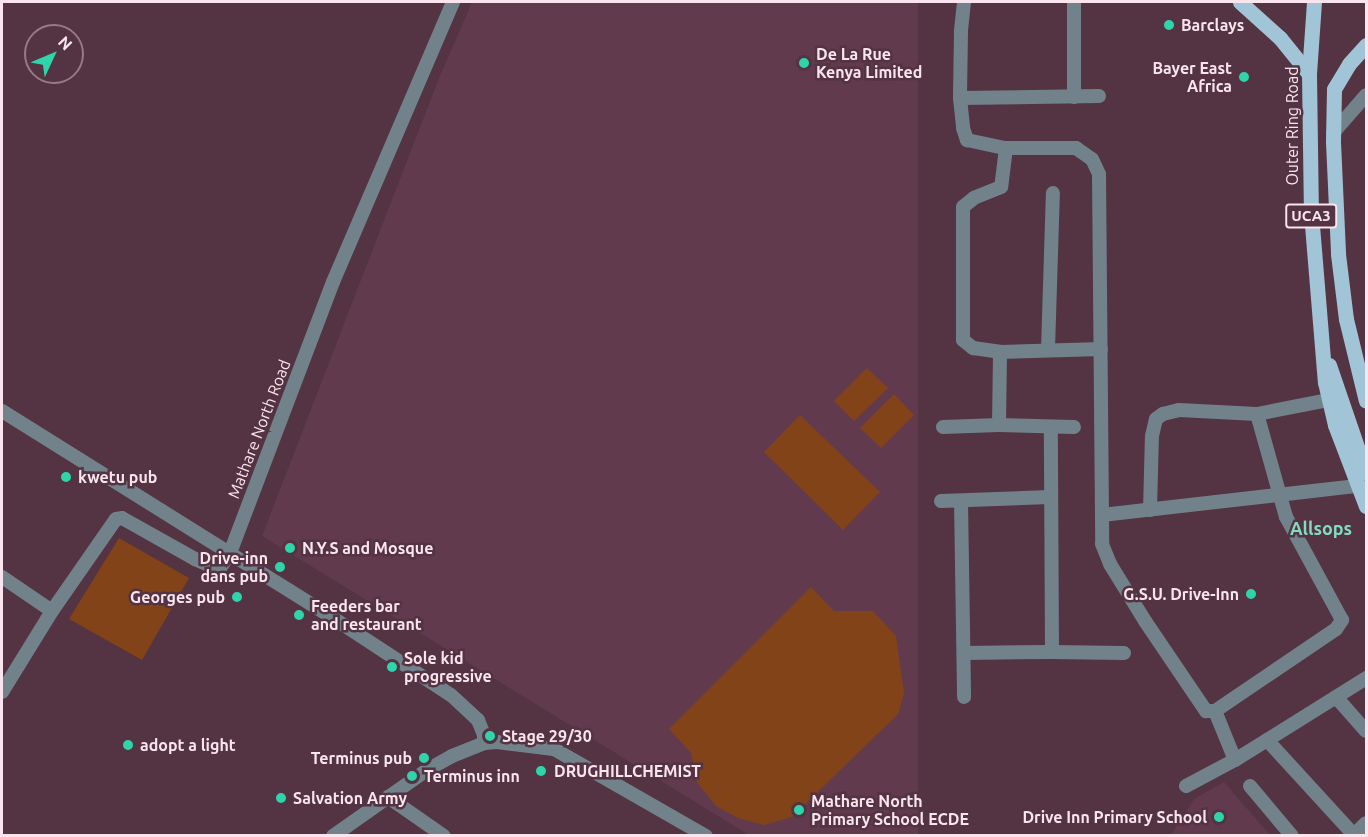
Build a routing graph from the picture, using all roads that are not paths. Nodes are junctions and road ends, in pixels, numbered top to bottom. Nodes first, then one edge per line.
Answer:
1 (453, 2) edge
2 (964, 2) edge
3 (1074, 2) edge
4 (1240, 2) edge
5 (1314, 2) edge
6 (1366, 45) edge
7 (1309, 74) junction
8 (1366, 94) edge
9 (1099, 96) dead end
10 (1074, 97) junction
11 (960, 98) junction
12 (1334, 134) junction
13 (1006, 148) junction
14 (1053, 193) dead end
15 (1048, 349) junction
16 (1101, 349) junction
17 (1000, 352) junction
18 (1325, 357) junction
19 (1328, 400) junction
20 (1366, 401) edge
21 (2, 411) edge
22 (1257, 414) junction
23 (999, 424) junction
24 (943, 427) dead end
25 (1051, 427) junction
26 (1074, 427) dead end
27 (1362, 480) edge
28 (1050, 497) junction
29 (1280, 497) junction
30 (940, 501) dead end
31 (961, 501) junction
32 (1366, 506) edge
33 (1150, 510) junction
34 (1102, 515) junction
35 (230, 553) junction
36 (2, 578) edge
37 (52, 611) junction
38 (1052, 652) junction
39 (964, 653) junction
40 (1124, 653) dead end
41 (1366, 678) edge
42 (2, 692) edge
43 (964, 697) dead end
44 (1336, 697) junction
45 (1215, 711) junction
46 (1366, 731) edge
47 (1267, 740) junction
48 (484, 743) junction
49 (1235, 760) junction
50 (1186, 786) dead end
51 (1250, 786) dead end
52 (388, 797) junction
53 (1360, 832) edge
54 (333, 836) edge
55 (444, 836) edge
56 (706, 836) edge
57 (1292, 836) edge

1 - 35 street, Mathare North Road
2 - 11 street
3 - 10 street
4 - 7 main road
5 - 7 main road, Outer Ring Road
6 - 12 main road, UCA3
7 - 18 main road, Outer Ring Road / UCA3
8 - 12 street
9 - 10 street
10 - 11 street
11 - 13 street
12 - 20 main road, UCA3
13 - 16 street
13 - 17 street
14 - 15 street
15 - 16 street
15 - 17 street
16 - 34 street
17 - 23 street
18 - 19 main road, Outer Ring Road / UCA3
18 - 27 main road, Outer Ring Road / UCA3
19 - 22 street
19 - 27 main road, Outer Ring Road / UCA3
21 - 35 street
22 - 29 street
22 - 33 street
23 - 24 street
23 - 25 street
25 - 26 street
25 - 28 street
27 - 29 street
27 - 32 main road, Outer Ring Road / UCA3
28 - 31 street
28 - 38 street
29 - 33 street
29 - 45 street
30 - 31 street
31 - 39 street
33 - 34 street
34 - 45 street
35 - 37 street
35 - 48 street
36 - 37 street
37 - 42 street
38 - 39 street
38 - 40 street
39 - 43 street
41 - 44 street
44 - 46 street
44 - 47 street
45 - 49 street
47 - 49 street
47 - 53 street
48 - 52 street
48 - 56 street
49 - 50 street
51 - 57 street
52 - 54 street
52 - 55 street

